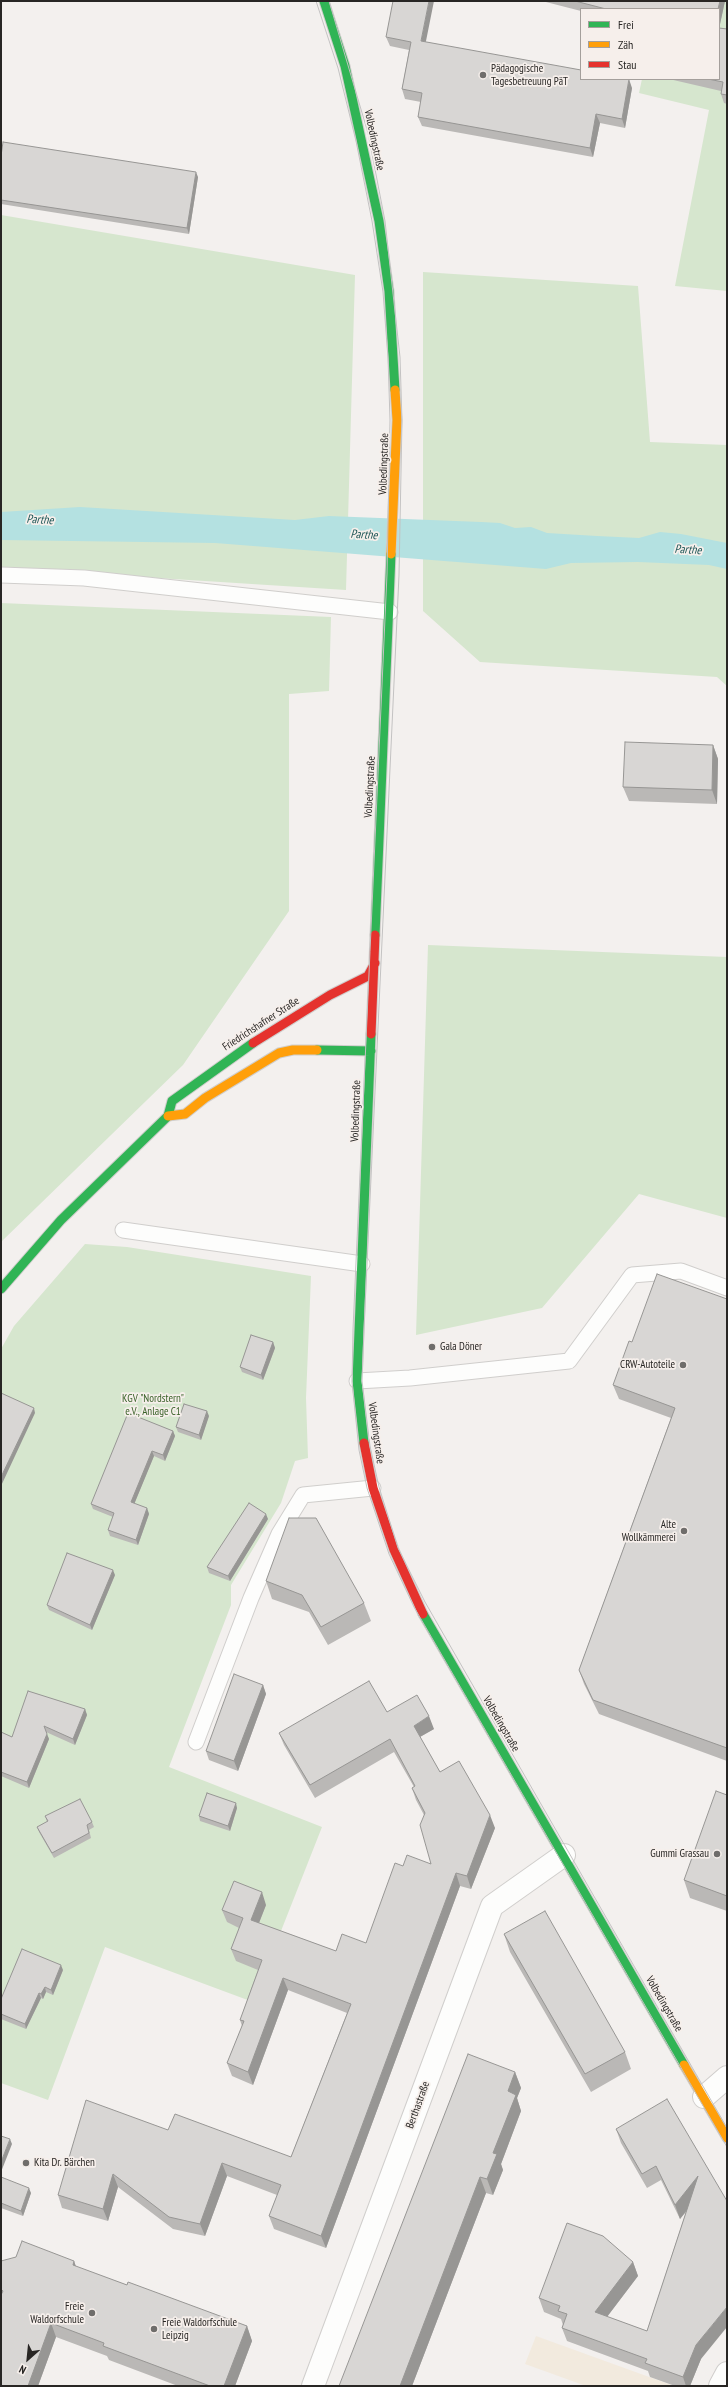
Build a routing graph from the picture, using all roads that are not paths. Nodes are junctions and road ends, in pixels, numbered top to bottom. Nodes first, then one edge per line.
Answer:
1 (324, 1) edge
2 (1, 575) edge
3 (390, 612) junction
4 (375, 963) junction
5 (371, 1052) junction
6 (168, 1116) junction
7 (123, 1230) dead end
8 (362, 1264) junction
9 (727, 1288) edge
10 (1, 1289) edge
11 (357, 1381) junction
12 (373, 1488) junction
13 (196, 1742) dead end
14 (564, 1856) junction
15 (727, 2078) edge
16 (704, 2097) junction
17 (727, 2138) edge
18 (727, 2373) edge
19 (313, 2386) edge
20 (720, 2386) edge

1 - 3 main road, Volbedingstraße
2 - 3 lane
3 - 4 main road, Volbedingstraße
4 - 5 main road, Volbedingstraße
4 - 6 main road, Friedrichshafner Straße
5 - 6 main road
5 - 8 main road, Volbedingstraße
6 - 10 main road, Friedrichshafner Straße
7 - 8 lane
8 - 11 main road, Volbedingstraße
9 - 11 lane
11 - 12 main road, Volbedingstraße
12 - 13 lane
12 - 14 main road, Volbedingstraße
14 - 16 main road, Volbedingstraße
14 - 19 street, Berthastraße
15 - 16 street
16 - 17 main road, Volbedingstraße
18 - 20 street

